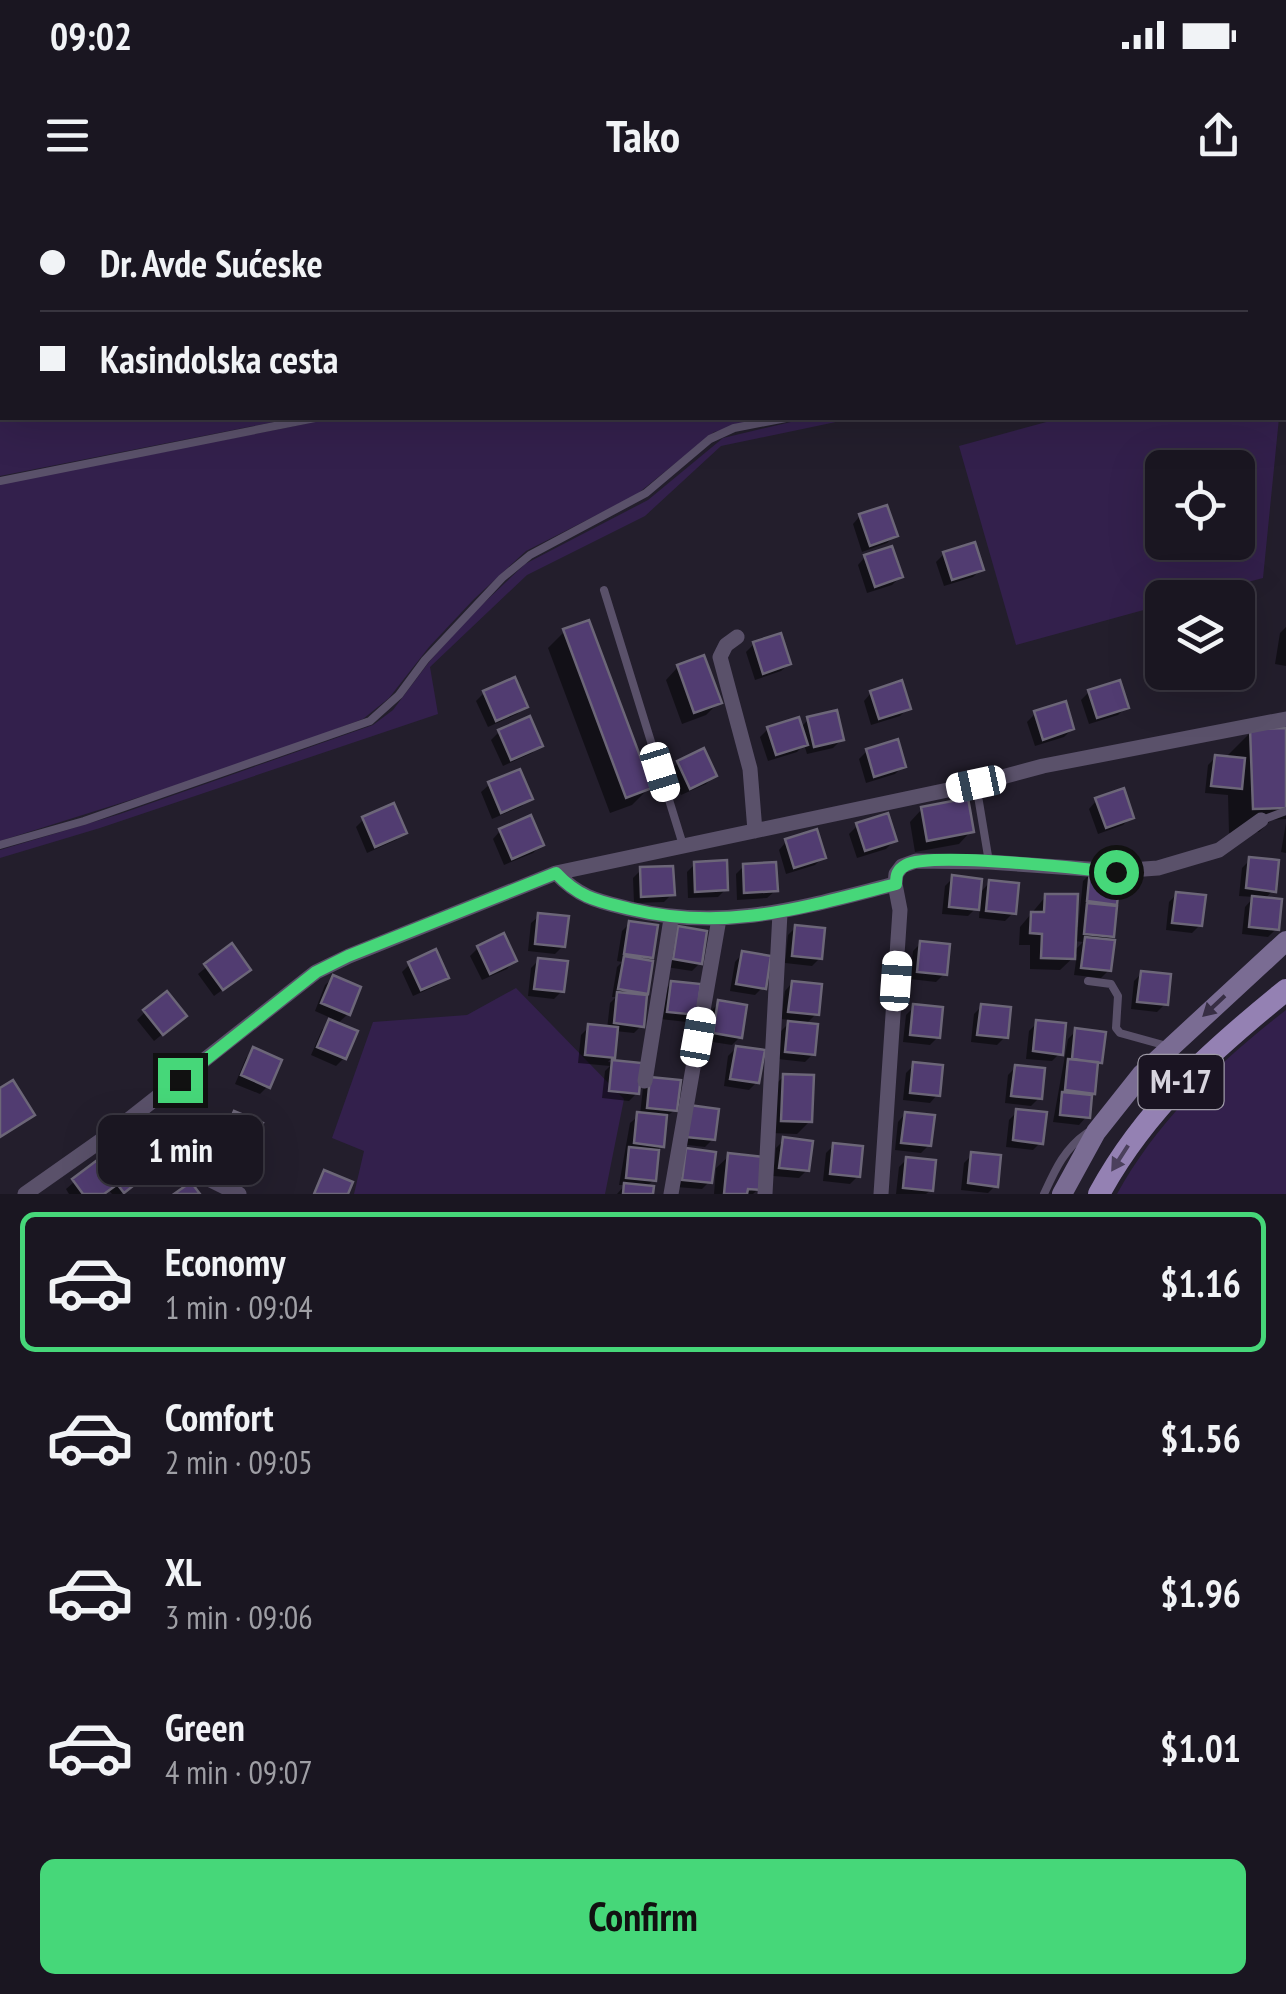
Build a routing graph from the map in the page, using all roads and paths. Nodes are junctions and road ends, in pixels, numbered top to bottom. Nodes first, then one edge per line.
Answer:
1 (305, 420) edge
2 (776, 420) edge
3 (0, 480) edge
4 (604, 590) dead end
5 (737, 636) dead end
6 (1286, 719) edge
7 (976, 784) junction
8 (1286, 811) edge
9 (1262, 820) joint
10 (755, 830) junction
11 (0, 845) edge
12 (683, 845) junction
13 (990, 862) junction
14 (556, 873) junction
15 (896, 884) junction
16 (780, 913) junction
17 (671, 919) junction
18 (719, 920) junction
19 (1286, 941) edge
20 (1088, 982) dead end
21 (1286, 990) edge
22 (1169, 1047) junction
23 (645, 1081) dead end
24 (112, 1132) junction
25 (1096, 1132) junction
26 (25, 1194) edge
27 (239, 1194) edge
28 (671, 1194) edge
29 (765, 1194) edge
30 (882, 1194) edge
31 (1044, 1194) edge
32 (1062, 1194) edge
33 (1100, 1194) edge

1 - 3 lane
2 - 11 lane
4 - 12 lane
5 - 10 street
6 - 7 street
7 - 10 street
7 - 13 lane
8 - 9 lane
9 - 13 street
10 - 12 street
12 - 14 street
13 - 15 street
14 - 17 street
14 - 24 street
15 - 16 street
15 - 30 street
16 - 18 street
16 - 29 street
17 - 18 street
17 - 23 street
18 - 28 street
19 -> 22 main road
20 - 22 lane
21 -> 33 main road, M-17
22 - 25 main road
24 - 26 street
24 - 27 street
25 - 31 lane
25 - 32 main road

